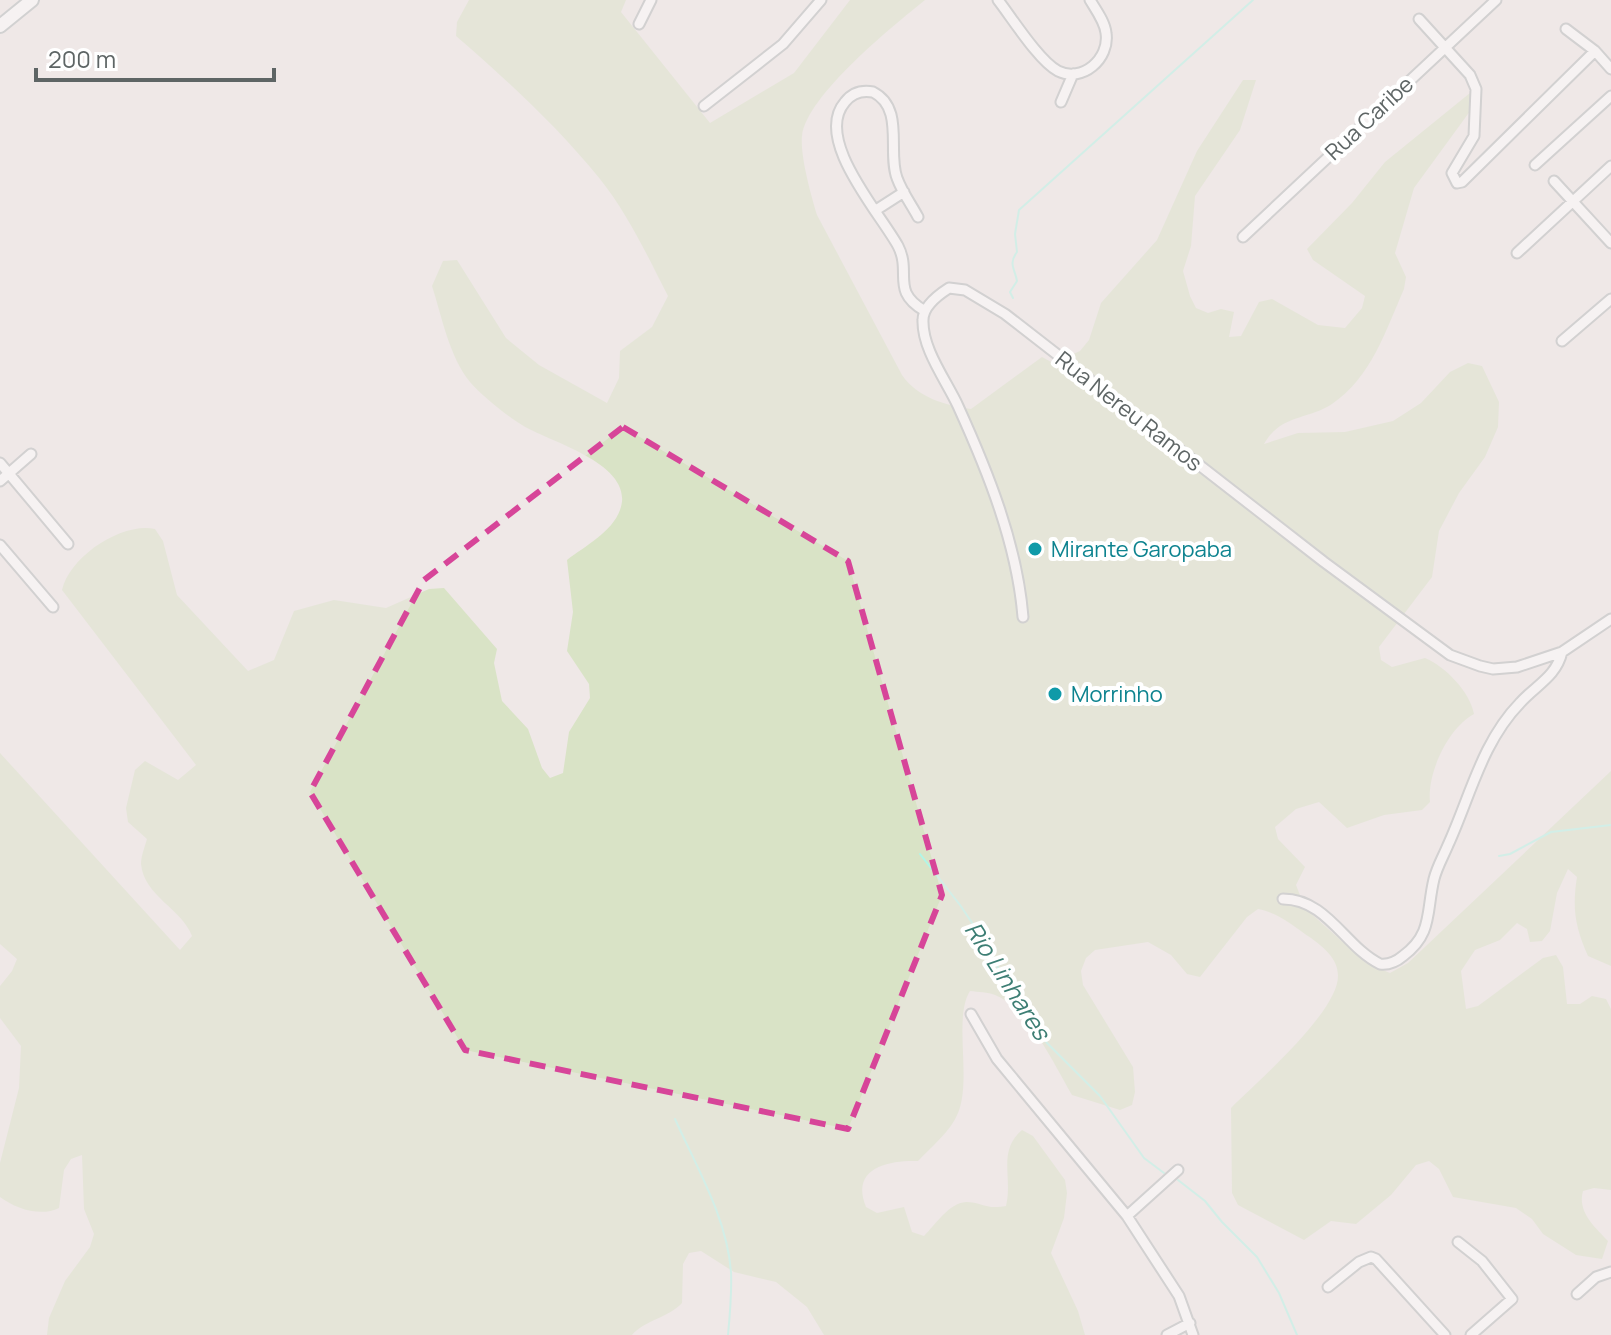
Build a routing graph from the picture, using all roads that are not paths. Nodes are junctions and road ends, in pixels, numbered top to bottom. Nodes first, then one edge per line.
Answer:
1 (32, 0) edge
2 (651, 0) edge
3 (821, 0) edge
4 (998, 0) edge
5 (1090, 0) edge
6 (1496, 0) edge
7 (1419, 19) dead end
8 (639, 24) dead end
9 (0, 26) edge
10 (1566, 29) dead end
11 (1445, 47) junction
12 (1595, 51) junction
13 (1611, 69) edge
14 (1073, 74) junction
15 (1611, 96) edge
16 (1061, 102) dead end
17 (704, 106) dead end
18 (1535, 165) dead end
19 (1611, 166) edge
20 (1554, 181) dead end
21 (904, 192) junction
22 (1573, 201) junction
23 (876, 210) junction
24 (918, 217) dead end
25 (1243, 237) dead end
26 (1611, 243) edge
27 (1517, 253) dead end
28 (1611, 299) edge
29 (925, 311) junction
30 (1562, 341) dead end
31 (31, 454) dead end
32 (0, 463) edge
33 (9, 473) junction
34 (0, 481) edge
35 (68, 544) dead end
36 (0, 545) edge
37 (53, 607) dead end
38 (1023, 617) dead end
39 (1611, 619) edge
40 (1562, 652) junction
41 (1283, 899) dead end
42 (971, 1014) dead end
43 (1178, 1170) dead end
44 (1127, 1216) junction
45 (1458, 1242) dead end
46 (1611, 1272) edge
47 (1328, 1287) dead end
48 (1577, 1294) dead end
49 (1190, 1323) junction
50 (1167, 1335) edge
51 (1193, 1335) edge
52 (1445, 1335) edge
53 (1471, 1335) edge

1 - 9 main road
2 - 8 street
3 - 17 street
4 - 14 street
5 - 14 street
6 - 11 street, Rua Caribe
7 - 11 street
10 - 12 street
11 - 12 street
11 - 25 street, Rua Caribe
12 - 13 street
14 - 16 street
15 - 18 street
19 - 22 street
20 - 22 street
21 - 23 street
21 - 23 street
21 - 24 street
22 - 26 street
22 - 27 street
23 - 29 street
28 - 30 street
29 - 38 street
29 - 40 street, Rua Nereu Ramos
31 - 33 street
32 - 33 street
33 - 34 street
33 - 35 street
36 - 37 street
39 - 40 street, Rua Nereu Ramos
40 - 41 street
42 - 44 street
43 - 44 street
44 - 49 street
45 - 53 street
46 - 48 street
47 - 52 street
49 - 50 street
49 - 51 street

